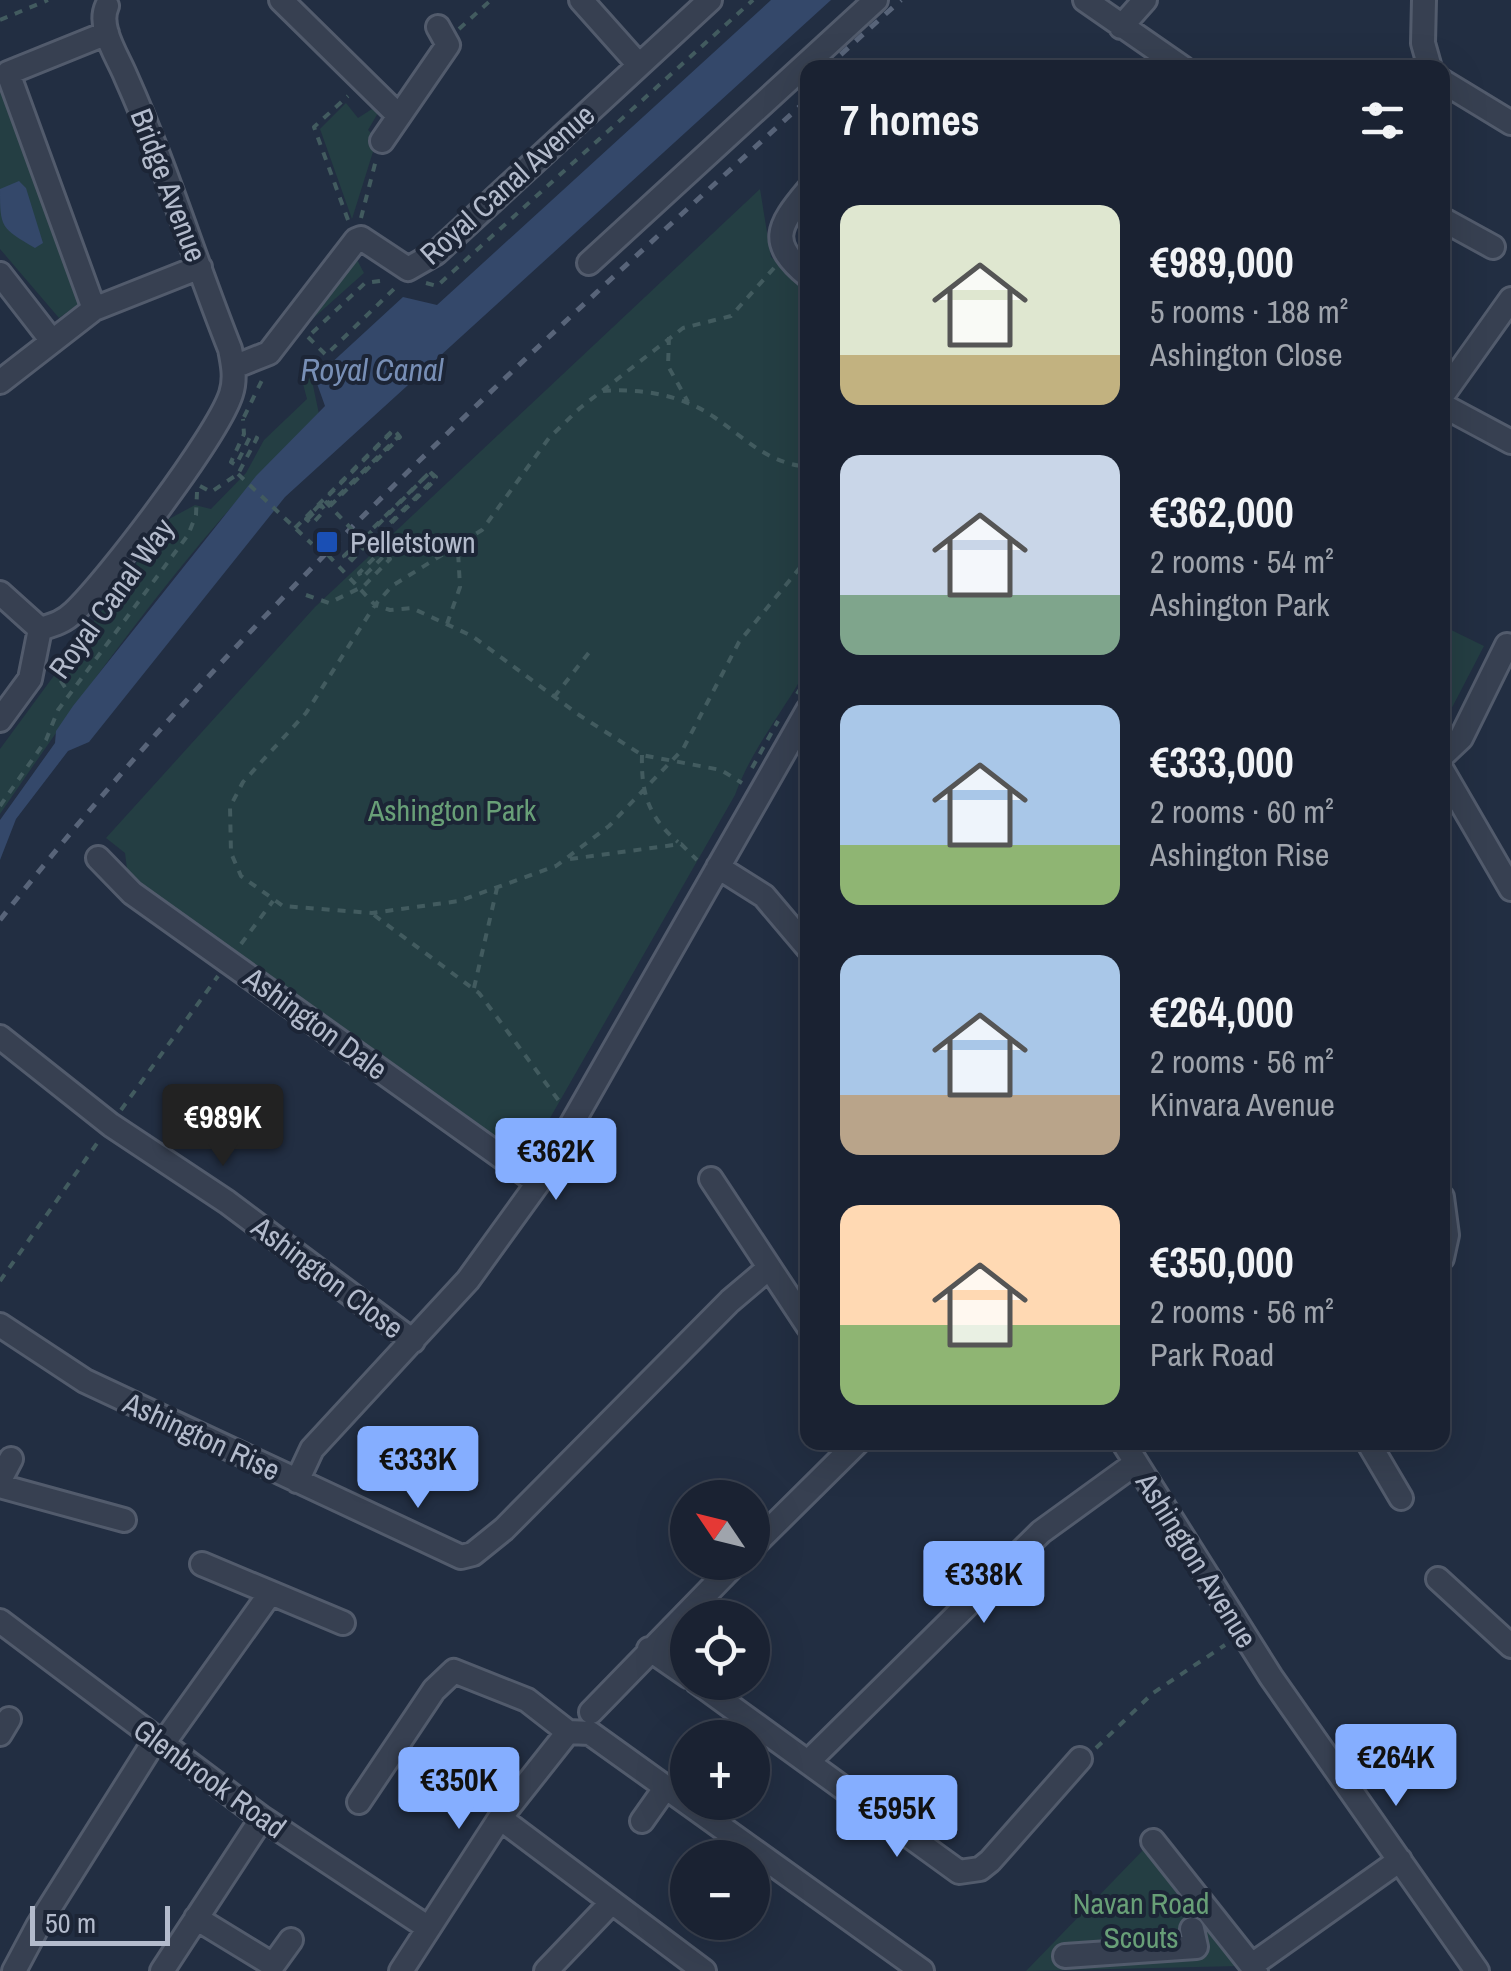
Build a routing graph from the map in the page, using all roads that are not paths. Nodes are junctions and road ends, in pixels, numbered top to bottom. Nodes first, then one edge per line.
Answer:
1 (281, 0) edge
2 (581, 0) edge
3 (710, 0) edge
4 (876, 0) edge
5 (1085, 0) edge
6 (1145, 0) edge
7 (1424, 0) edge
8 (108, 2) edge
9 (1121, 27) junction
10 (107, 33) junction
11 (443, 33) road end
12 (810, 60) edge
13 (1171, 60) edge
14 (1427, 60) edge
15 (639, 65) junction
16 (800, 69) edge
17 (1450, 85) edge
18 (398, 115) junction
19 (1510, 119) edge
20 (382, 141) road end
21 (800, 201) edge
22 (1450, 224) edge
23 (1493, 248) dead end
24 (589, 262) dead end
25 (200, 267) junction
26 (800, 269) edge
27 (0, 274) edge
28 (1511, 299) edge
29 (94, 309) junction
30 (52, 341) junction
31 (234, 367) junction
32 (0, 382) edge
33 (1450, 385) edge
34 (1450, 410) edge
35 (1511, 442) edge
36 (0, 594) edge
37 (40, 628) junction
38 (1503, 643) edge
39 (0, 720) edge
40 (800, 724) edge
41 (1450, 748) edge
42 (1450, 784) edge
43 (98, 858) dead end
44 (709, 865) junction
45 (1511, 888) edge
46 (800, 939) edge
47 (0, 1037) edge
48 (711, 1179) dead end
49 (538, 1183) junction
50 (770, 1268) junction
51 (800, 1314) edge
52 (0, 1325) edge
53 (414, 1341) junction
54 (850, 1450) edge
55 (1127, 1450) edge
56 (1373, 1450) edge
57 (11, 1459) dead end
58 (1136, 1463) junction
59 (296, 1480) junction
60 (0, 1483) edge
61 (1401, 1498) dead end
62 (124, 1520) dead end
63 (770, 1530) edge
64 (202, 1564) dead end
65 (719, 1580) edge
66 (1438, 1580) dead end
67 (268, 1595) junction
68 (0, 1621) edge
69 (343, 1624) dead end
70 (1511, 1646) edge
71 (649, 1649) junction
72 (670, 1664) edge
73 (722, 1700) edge
74 (591, 1712) dead end
75 (568, 1732) junction
76 (159, 1742) junction
77 (1080, 1760) road end
78 (809, 1762) junction
79 (666, 1787) junction
80 (359, 1802) dead end
81 (262, 1818) junction
82 (500, 1818) junction
83 (642, 1821) dead end
84 (1153, 1842) dead end
85 (1400, 1860) junction
86 (612, 1902) junction
87 (196, 1918) junction
88 (427, 1927) junction
89 (1192, 1929) dead end
90 (291, 1940) dead end
91 (1065, 1956) dead end
92 (1157, 1959) edge
93 (11, 1960) edge
94 (1254, 1968) edge
95 (162, 1971) edge
96 (401, 1971) edge
97 (546, 1971) edge
98 (704, 1971) edge
99 (922, 1971) edge
100 (1477, 1971) edge

1 - 18 street
2 - 15 street
3 - 15 street, Royal Canal Avenue
4 - 12 street
5 - 9 street
6 - 9 street
7 - 14 street
8 - 10 street, Bridge Avenue
9 - 13 street
10 - 25 street, Bridge Avenue
10 - 29 street
11 - 18 street
15 - 31 street, Royal Canal Avenue
16 - 24 street
17 - 19 street
18 - 20 street
21 - 26 street
22 - 23 street
25 - 29 street
25 - 31 street, Bridge Avenue
27 - 30 street
28 - 33 street
29 - 30 street
30 - 32 street
31 - 37 street
34 - 35 street
36 - 37 street
37 - 39 street
38 - 41 street
40 - 44 street
42 - 45 street
43 - 49 street, Ashington Dale
44 - 46 street
44 - 49 street
47 - 53 street, Ashington Close
48 - 50 street
49 - 53 street
50 - 51 street
50 - 59 street, Ashington Rise
52 - 59 street, Ashington Rise
53 - 59 street
54 - 63 street
55 - 58 street, Ashington Avenue
56 - 61 street
57 - 60 street
58 - 78 street
58 - 85 street, Ashington Avenue
60 - 62 street
64 - 67 street
65 - 71 street
66 - 70 street
67 - 69 street
67 - 76 street
68 - 76 street, Glenbrook Road
71 - 72 street
71 - 74 street
73 - 78 street
75 - 79 street
75 - 80 street
75 - 82 street
76 - 81 street, Glenbrook Road
76 - 93 street
77 - 78 street
79 - 83 street
79 - 99 street
81 - 87 street
81 - 88 street, Glenbrook Road
82 - 86 street
82 - 88 street
84 - 94 street
85 - 94 street
85 - 100 street, Ashington Avenue
86 - 97 street
86 - 98 street
87 - 90 street
87 - 95 street
88 - 96 street
89 - 92 street
91 - 92 street

